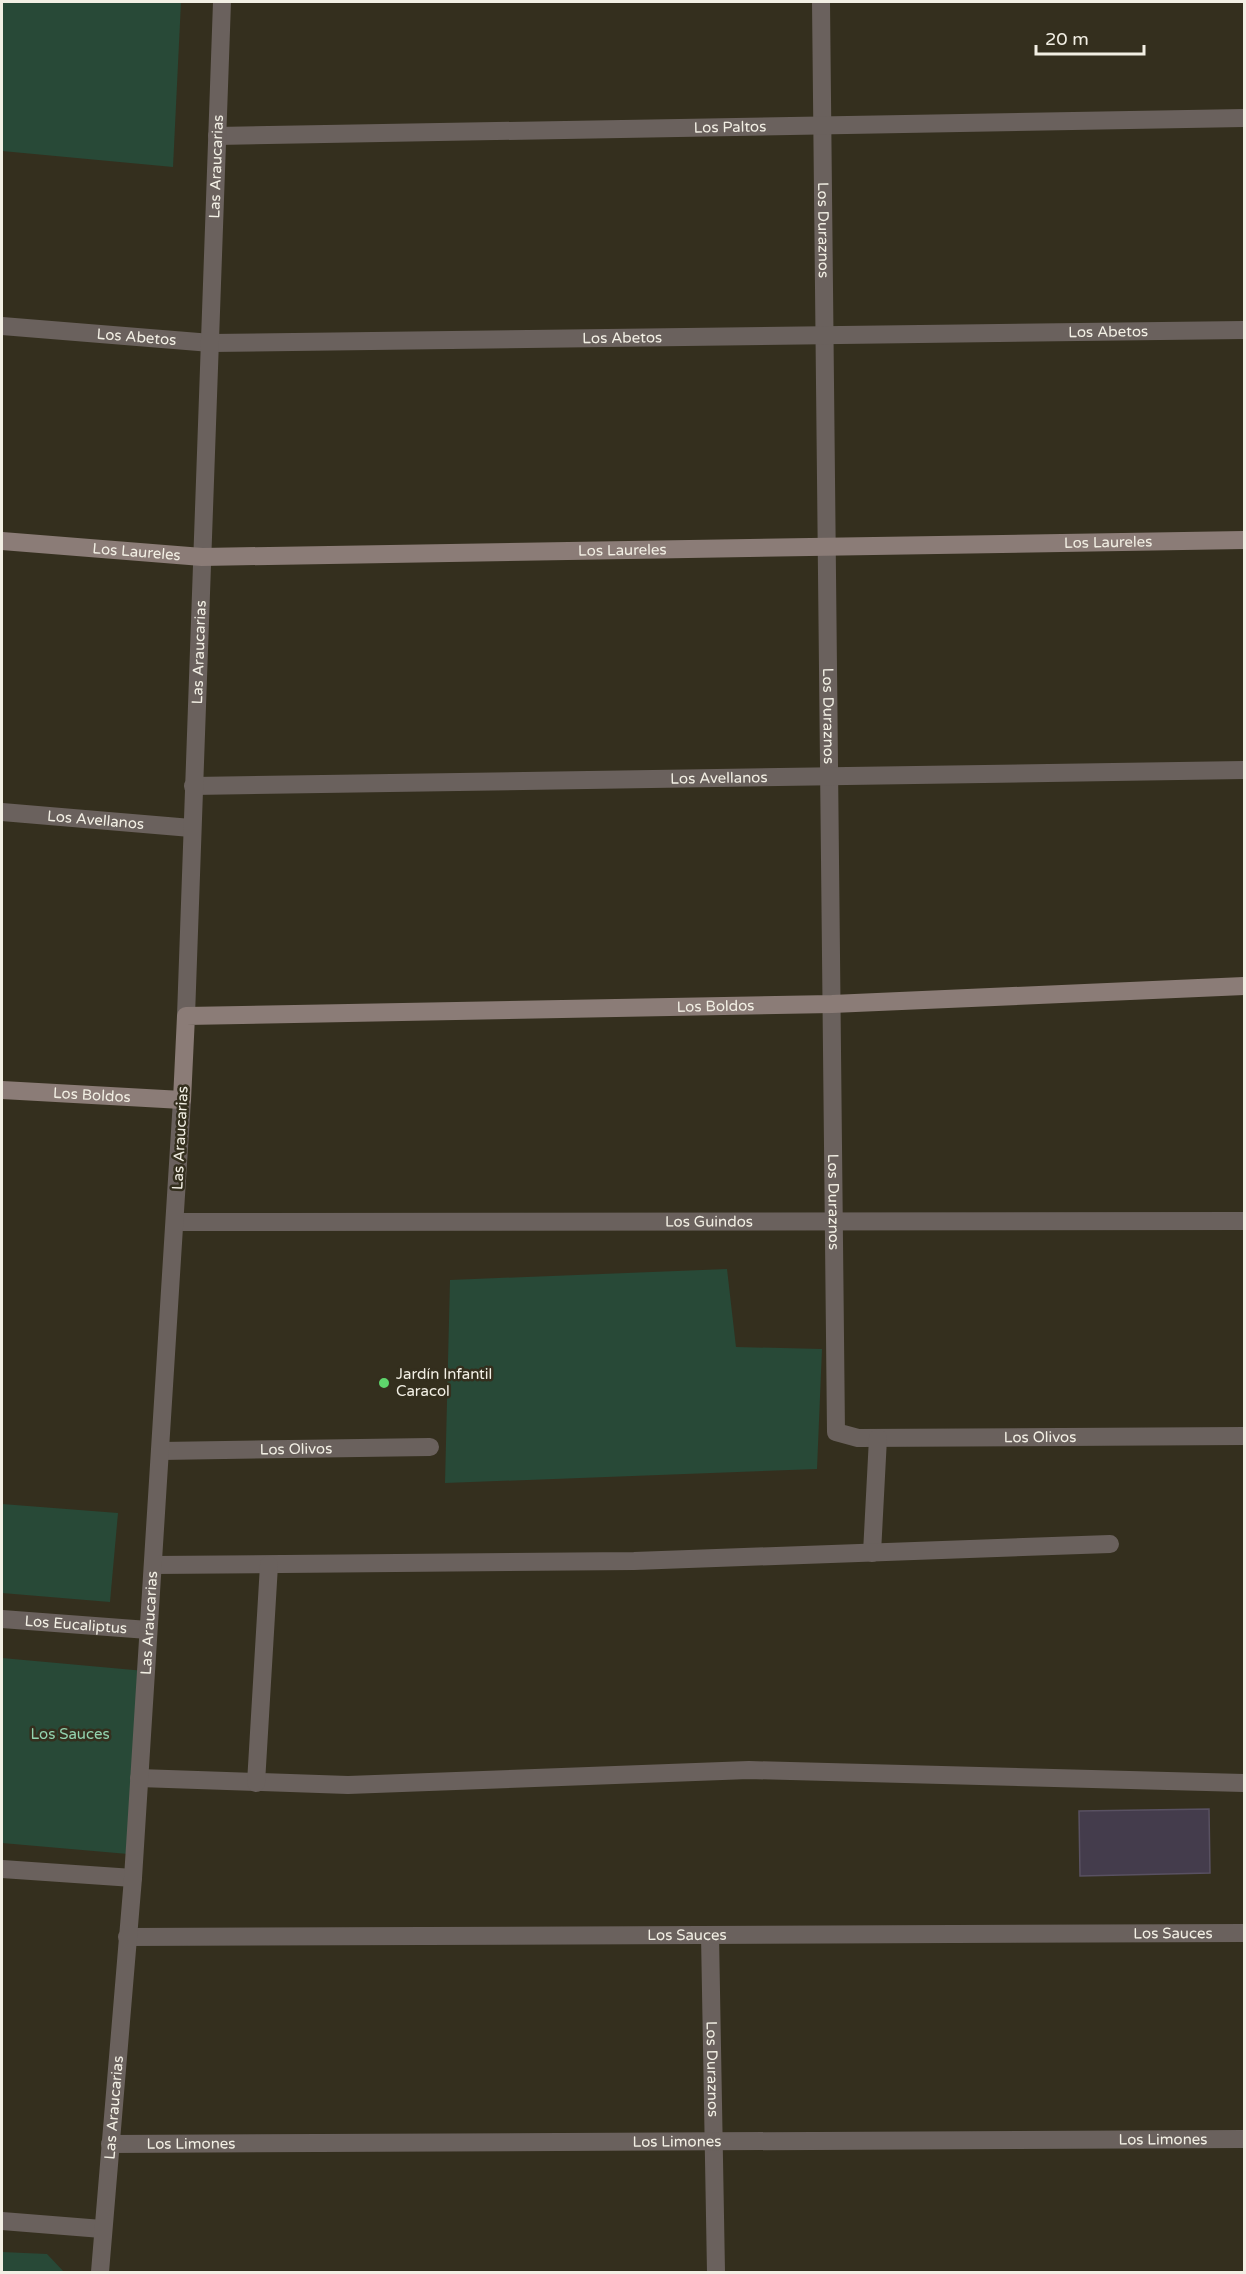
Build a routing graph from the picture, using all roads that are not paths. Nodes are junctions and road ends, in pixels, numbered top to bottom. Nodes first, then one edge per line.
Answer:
1 (222, 2) edge
2 (821, 2) edge
3 (1245, 118) edge
4 (822, 125) junction
5 (217, 136) junction
6 (2, 326) edge
7 (1245, 330) edge
8 (825, 333) junction
9 (211, 343) junction
10 (1245, 540) edge
11 (2, 541) edge
12 (827, 547) junction
13 (202, 557) junction
14 (1245, 770) edge
15 (829, 775) junction
16 (193, 786) junction
17 (2, 812) edge
18 (191, 828) junction
19 (1245, 986) edge
20 (832, 1004) junction
21 (186, 1016) junction
22 (2, 1090) edge
23 (182, 1100) junction
24 (834, 1219) junction
25 (1245, 1221) edge
26 (175, 1222) junction
27 (836, 1432) joint
28 (1245, 1436) edge
29 (878, 1438) junction
30 (430, 1448) dead end
31 (161, 1451) junction
32 (1110, 1544) dead end
33 (872, 1553) junction
34 (269, 1564) junction
35 (153, 1565) junction
36 (2, 1619) edge
37 (148, 1630) junction
38 (139, 1778) junction
39 (256, 1783) junction
40 (1245, 1783) edge
41 (2, 1869) edge
42 (133, 1878) junction
43 (1245, 1933) edge
44 (710, 1935) junction
45 (128, 1937) junction
46 (1245, 2139) edge
47 (713, 2141) junction
48 (110, 2144) junction
49 (2, 2221) edge
50 (102, 2229) junction
51 (100, 2272) edge
52 (716, 2272) edge

1 - 5 street, Las Araucarias
2 - 4 street, Los Duraznos
3 - 4 street, Los Paltos
4 - 5 street, Los Paltos
4 - 8 street, Los Duraznos
5 - 9 street, Las Araucarias
6 - 9 street, Los Abetos
7 - 8 street, Los Abetos
8 - 9 street, Los Abetos
8 - 12 street, Los Duraznos
9 - 13 street, Las Araucarias
10 - 12 street, Los Laureles
11 - 13 street, Los Laureles
12 - 13 street, Los Laureles
12 - 15 street, Los Duraznos
13 - 16 street, Las Araucarias
14 - 15 street, Los Avellanos
15 - 16 street, Los Avellanos
15 - 20 street, Los Duraznos
16 - 18 street, Las Araucarias
17 - 18 street, Los Avellanos
18 - 21 street, Las Araucarias
19 - 20 street, Los Boldos
20 - 21 street, Los Boldos
20 - 24 street, Los Duraznos
21 - 23 street, Las Araucarias
22 - 23 street, Los Boldos
23 - 26 street, Las Araucarias
24 - 25 street, Los Guindos
24 - 26 street, Los Guindos
24 - 27 street, Los Duraznos
26 - 31 street, Las Araucarias
27 - 29 street, Los Olivos
28 - 29 street, Los Olivos
29 - 33 street
30 - 31 street, Los Olivos
31 - 35 street, Las Araucarias
32 - 33 street
33 - 34 street
34 - 35 street
34 - 39 street
35 - 37 street, Las Araucarias
36 - 37 street, Los Eucaliptus
37 - 38 street, Las Araucarias
38 - 39 street
38 - 42 street, Las Araucarias
39 - 40 street
41 - 42 street
42 - 45 street, Las Araucarias
43 - 44 street, Los Sauces
44 - 45 street, Los Sauces
44 - 47 street, Los Duraznos
45 - 48 street, Las Araucarias
46 - 47 street, Los Limones
47 - 48 street, Los Limones
47 - 52 street, Los Duraznos
48 - 50 street, Las Araucarias
49 - 50 street
50 - 51 street, Las Araucarias

